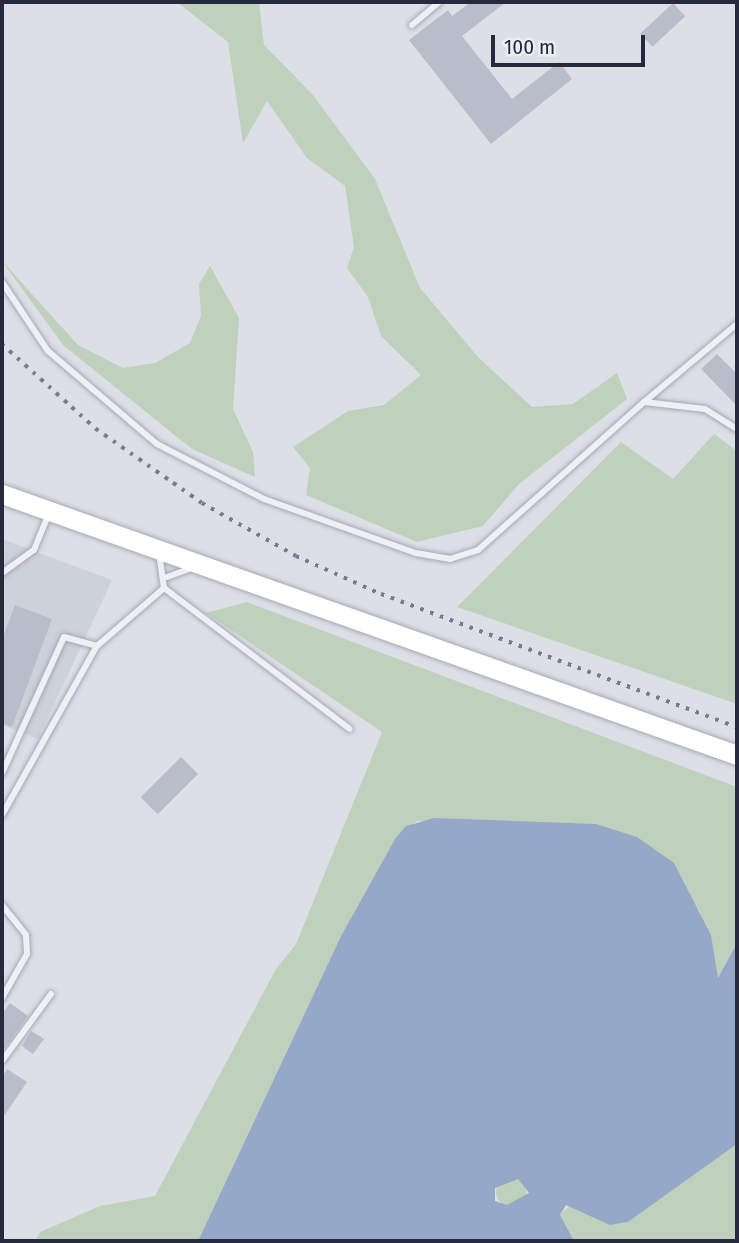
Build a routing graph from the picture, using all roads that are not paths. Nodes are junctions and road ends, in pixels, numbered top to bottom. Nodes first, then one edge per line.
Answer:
1 (439, 2) edge
2 (412, 25) dead end
3 (2, 282) edge
4 (737, 324) edge
5 (644, 402) junction
6 (737, 429) edge
7 (2, 494) edge
8 (50, 510) junction
9 (158, 548) junction
10 (204, 564) junction
11 (2, 573) edge
12 (167, 577) junction
13 (164, 589) junction
14 (97, 646) junction
15 (350, 729) dead end
16 (737, 755) edge
17 (2, 773) edge
18 (2, 815) edge
19 (2, 905) edge
20 (51, 993) dead end
21 (2, 998) edge
22 (2, 1061) edge

1 - 2 lane
3 - 5 lane
4 - 5 lane
5 - 6 lane
7 - 8 main road
8 - 9 main road
8 - 11 lane
9 - 10 main road
9 - 12 lane
10 - 12 lane
10 - 16 main road
12 - 13 lane
13 - 14 lane
13 - 15 lane
14 - 17 lane
14 - 18 lane
19 - 21 lane
20 - 22 lane

